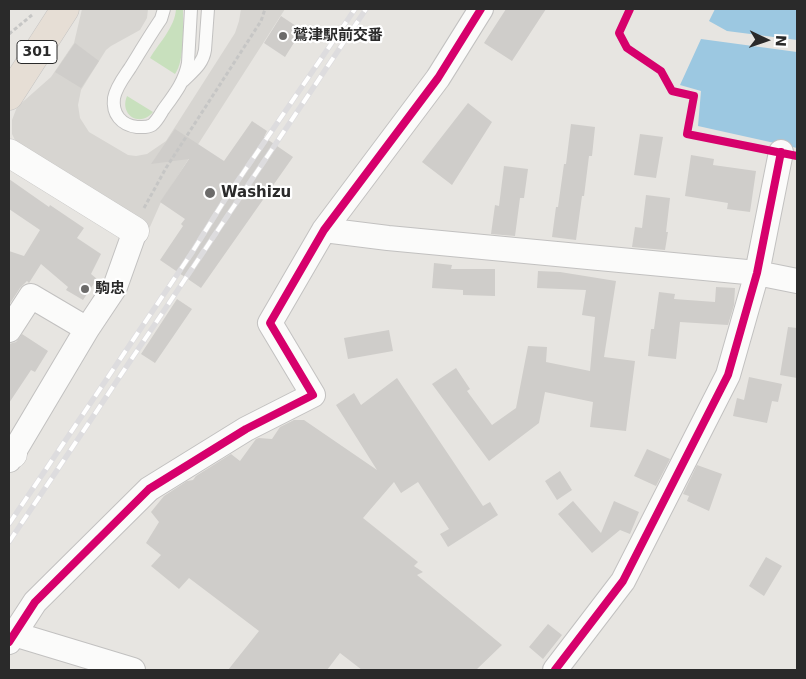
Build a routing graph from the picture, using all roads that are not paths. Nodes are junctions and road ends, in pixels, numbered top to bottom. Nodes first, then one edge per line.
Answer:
1 (65, 9) edge
2 (164, 9) edge
3 (191, 9) edge
4 (208, 9) edge
5 (481, 9) edge
6 (182, 82) junction
7 (9, 96) edge
8 (781, 152) dead end
9 (9, 153) edge
10 (135, 230) joint
11 (324, 230) junction
12 (757, 273) junction
13 (797, 281) edge
14 (87, 329) junction
15 (9, 330) edge
16 (10, 455) edge
17 (12, 638) edge
18 (133, 670) edge
19 (555, 670) edge

1 - 7 highway, 301
2 - 6 lane
3 - 6 lane
4 - 6 lane
5 - 11 street
8 - 12 street
9 - 10 street
10 - 14 street
11 - 12 street
11 - 17 street
12 - 13 street
12 - 19 street
14 - 15 street
14 - 16 street
17 - 18 street

